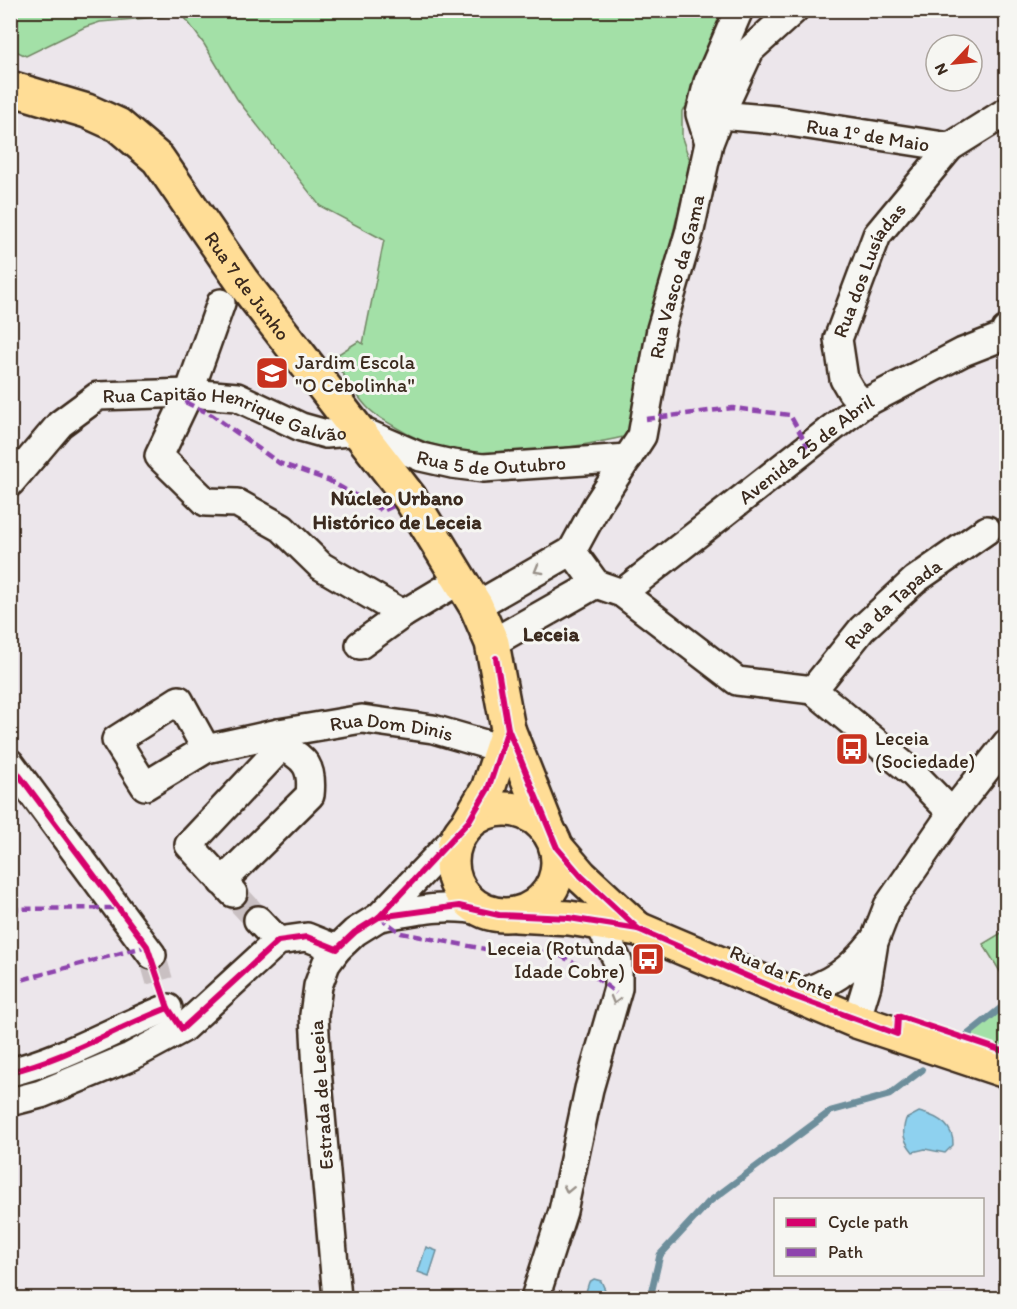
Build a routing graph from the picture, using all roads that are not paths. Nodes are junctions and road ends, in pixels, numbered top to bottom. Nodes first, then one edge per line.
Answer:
1 (739, 10) edge
2 (794, 10) edge
3 (10, 88) edge
4 (720, 115) junction
5 (1002, 122) edge
6 (709, 143) junction
7 (950, 147) junction
8 (221, 303) dead end
9 (1006, 334) edge
10 (189, 393) junction
11 (863, 404) junction
12 (361, 431) junction
13 (628, 458) junction
14 (10, 483) edge
15 (987, 530) dead end
16 (572, 551) junction
17 (596, 584) junction
18 (468, 593) junction
19 (621, 593) junction
20 (403, 614) junction
21 (360, 645) dead end
22 (494, 650) junction
23 (813, 690) junction
24 (505, 739) junction
25 (280, 740) junction
26 (1006, 744) edge
27 (206, 749) dead end
28 (10, 763) edge
29 (952, 813) junction
30 (463, 828) junction
31 (553, 840) junction
32 (482, 910) junction
33 (516, 915) junction
34 (379, 917) junction
35 (258, 920) tunnel mouth
36 (600, 925) junction
37 (647, 933) junction
38 (876, 936) junction
39 (278, 941) junction
40 (337, 949) junction
41 (152, 955) tunnel mouth
42 (793, 996) junction
43 (171, 1010) junction
44 (856, 1021) junction
45 (1006, 1071) edge
46 (10, 1072) edge
47 (10, 1102) edge
48 (337, 1299) edge
49 (535, 1299) edge

1 - 6 street
2 - 4 street, Rua Vasco da Gama
3 - 12 main road, Rua 7 de Junho
4 - 6 street, Rua Vasco da Gama
4 - 7 street, Rua 1º de Maio
5 - 7 street, Rua 1º de Maio
6 - 13 street, Rua Vasco da Gama
7 - 11 street, Rua dos Lusíadas
8 - 10 street
9 - 11 street, Avenida 25 de Abril
10 - 12 street, Rua Capitão Henrique Galvão
10 - 14 street, Rua Capitão Henrique Galvão
10 - 20 street
11 - 19 street, Avenida 25 de Abril
12 - 13 street, Rua 5 de Outubro
12 - 18 main road, Rua 7 de Junho
13 - 16 street, Rua Vasco da Gama
15 - 23 street, Rua da Tapada
16 - 17 street
16 -> 18 street
17 - 19 street
17 - 22 street
18 - 20 street
18 - 22 main road, Rua 7 de Junho
19 - 23 street
20 - 21 street
22 - 24 main road, Estrada de Leceia
23 - 29 street
24 - 25 street, Rua Dom Dinis
24 - 30 main road, Estrada de Leceia
24 - 31 main road, Estrada de Leceia
25 - 25 street
25 - 27 street, Rua Dom Dinis
26 - 29 street
28 - 41 street
29 - 38 street
30 - 31 main road
30 - 32 main road
30 - 34 street, Estrada de Leceia
31 - 33 main road
31 - 37 main road, Rua da Fonte
32 - 33 main road
32 - 34 street, Estrada de Leceia
33 - 36 main road, Rua da Fonte
34 - 40 street, Estrada de Leceia
35 - 39 street
36 - 37 main road, Rua da Fonte
36 -> 49 street
37 - 42 main road, Rua da Fonte
38 - 42 street
38 - 44 street
39 - 40 street
39 - 43 street
40 - 48 street, Estrada de Leceia
42 - 44 main road, Rua da Fonte
43 - 46 street
43 - 47 street
44 - 45 main road, Rua da Fonte

